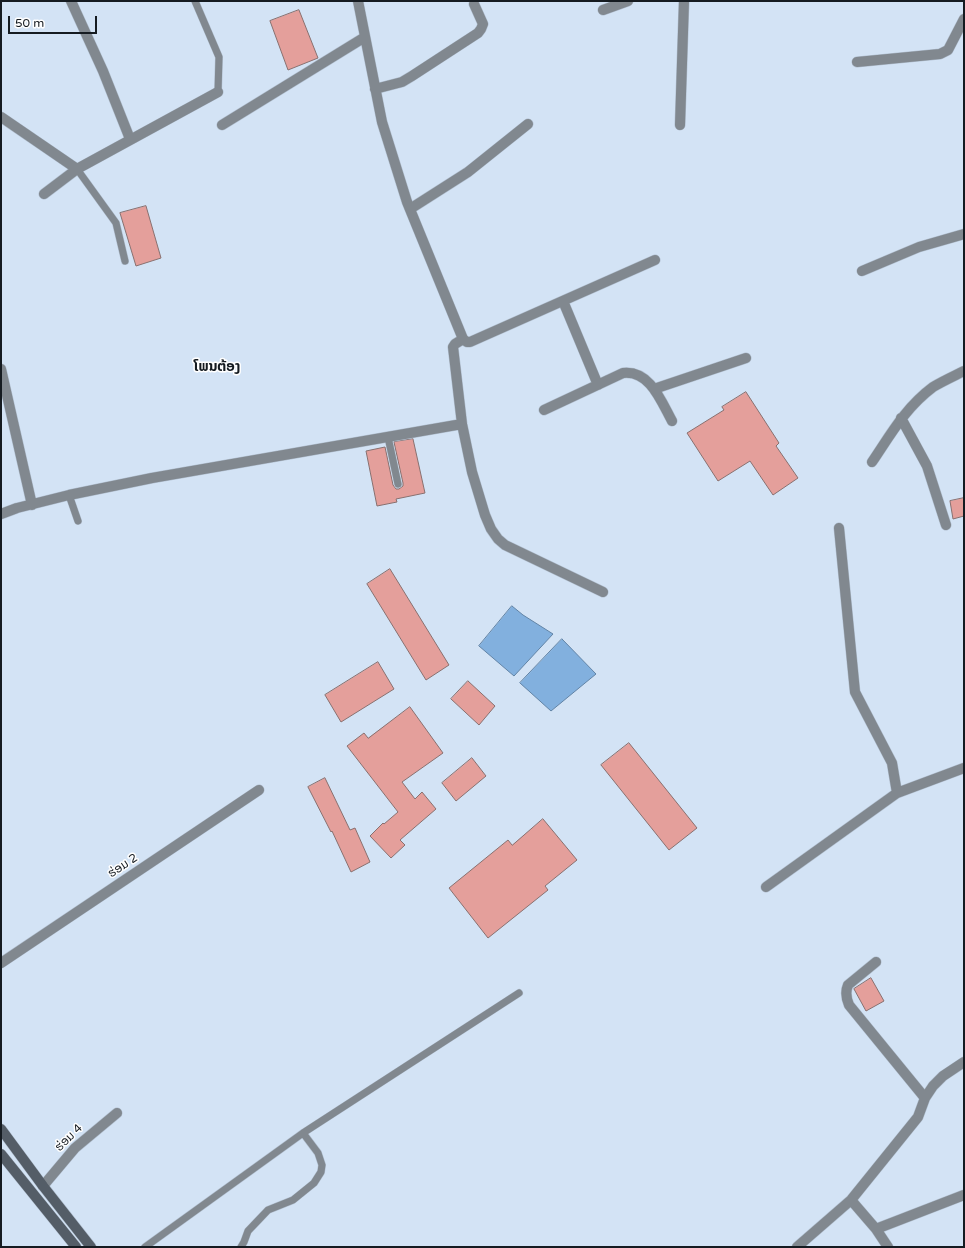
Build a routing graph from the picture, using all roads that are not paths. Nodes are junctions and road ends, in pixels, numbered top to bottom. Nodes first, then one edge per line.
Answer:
1 (71, 1) edge
2 (195, 1) edge
3 (358, 1) edge
4 (628, 1) edge
5 (684, 1) edge
6 (474, 4) dead end
7 (604, 10) dead end
8 (964, 19) edge
9 (365, 37) junction
10 (857, 62) dead end
11 (375, 89) junction
12 (218, 92) joint
13 (1, 117) edge
14 (528, 124) dead end
15 (680, 124) dead end
16 (222, 125) dead end
17 (130, 139) junction
18 (77, 169) junction
19 (44, 194) dead end
20 (410, 209) junction
21 (964, 234) edge
22 (655, 260) dead end
23 (125, 261) dead end
24 (862, 271) dead end
25 (563, 301) junction
26 (463, 339) junction
27 (746, 358) dead end
28 (1, 369) edge
29 (964, 371) edge
30 (598, 385) junction
31 (654, 389) junction
32 (544, 410) dead end
33 (901, 418) junction
34 (672, 421) dead end
35 (462, 424) junction
36 (388, 437) junction
37 (872, 462) dead end
38 (398, 484) dead end
39 (69, 495) junction
40 (32, 504) junction
41 (1, 514) edge
42 (78, 521) dead end
43 (946, 525) dead end
44 (839, 528) dead end
45 (604, 592) dead end
46 (964, 768) edge
47 (259, 790) dead end
48 (898, 793) junction
49 (766, 886) dead end
50 (876, 962) dead end
51 (1, 963) edge
52 (520, 993) dead end
53 (964, 1062) edge
54 (925, 1098) junction
55 (117, 1113) dead end
56 (1, 1129) edge
57 (303, 1133) junction
58 (1, 1154) edge
59 (43, 1186) junction
60 (964, 1195) edge
61 (851, 1200) junction
62 (876, 1229) junction
63 (76, 1247) edge
64 (91, 1247) edge
65 (145, 1247) edge
66 (241, 1247) edge
67 (797, 1247) edge
68 (888, 1247) edge

1 - 17 street
2 - 12 lane
3 - 9 street
4 - 7 street
5 - 15 street
6 - 11 street
8 - 10 street
9 - 11 street
9 - 16 street
11 - 20 street
12 - 17 street
13 - 18 street
14 - 20 street
17 - 18 street
18 - 19 street
18 - 23 lane
20 - 26 street
21 - 24 street
22 - 25 street
25 - 26 street
25 - 30 street
26 - 35 street
27 - 31 street
28 - 40 street
29 - 33 street
30 - 31 street
30 - 32 street
31 - 34 street
33 - 37 street
33 - 43 street
35 - 36 street
35 - 45 street
36 - 38 lane
36 - 39 street
39 - 40 street
39 - 42 lane
40 - 41 street
44 - 48 street
46 - 48 street
47 - 51 street, ຮ່ອມ 2
48 - 49 street
50 - 54 street
52 - 57 lane
53 - 54 street
54 - 61 street
55 - 59 street, ຮ່ອມ 4
56 - 59 main road
57 - 65 lane
57 - 66 lane
58 - 63 main road
59 - 64 main road
60 - 62 street
61 - 62 street
61 - 67 street
62 - 68 street

